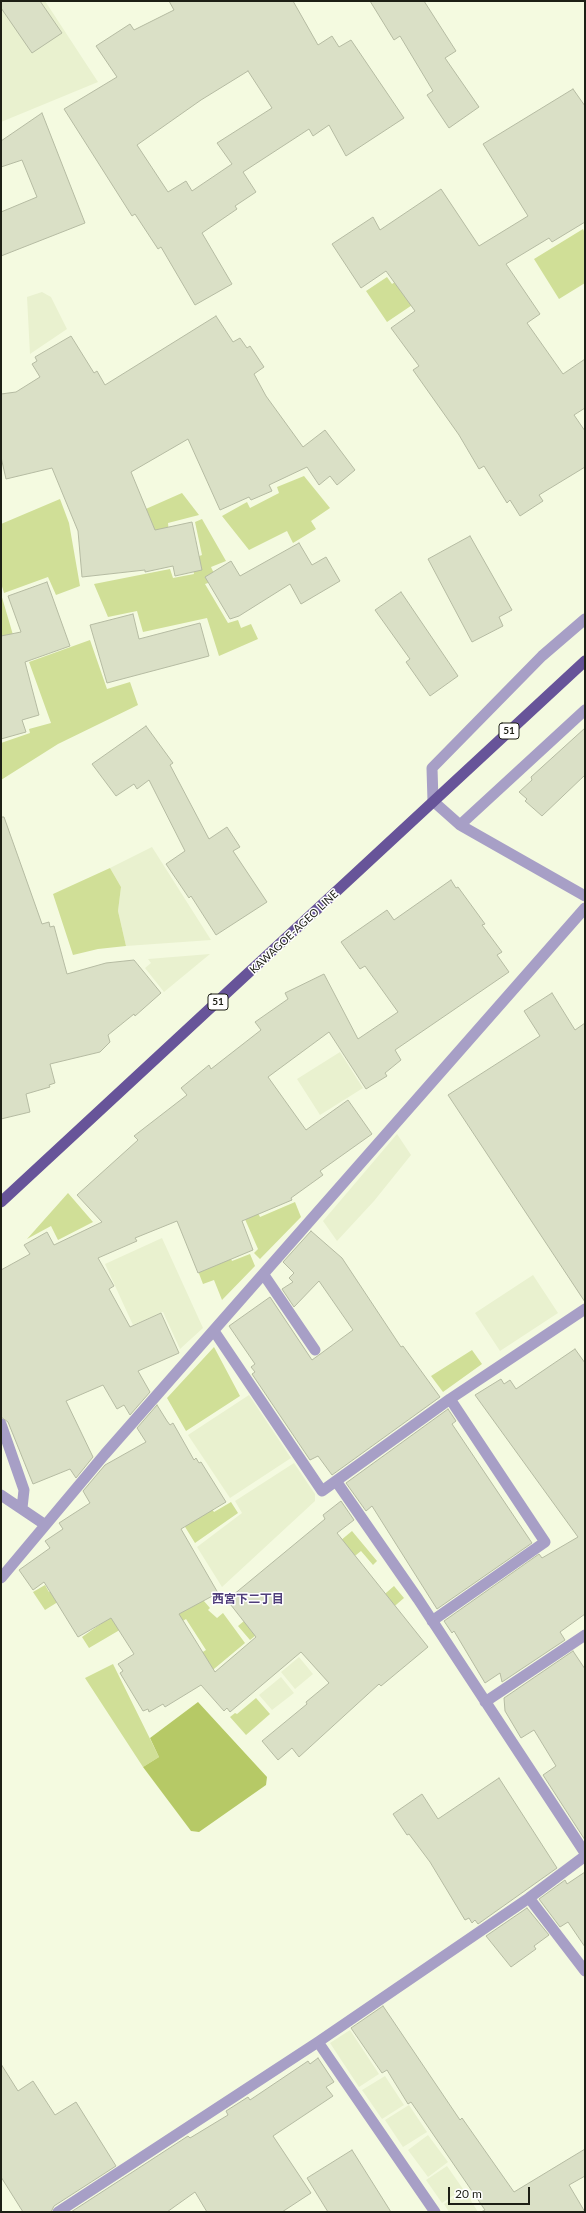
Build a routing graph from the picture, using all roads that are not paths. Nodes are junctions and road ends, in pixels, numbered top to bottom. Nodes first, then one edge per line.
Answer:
1 (585, 619) edge
2 (585, 661) edge
3 (585, 710) edge
4 (433, 801) junction
5 (460, 824) junction
6 (585, 896) edge
7 (585, 908) edge
8 (1, 1202) edge
9 (264, 1275) junction
10 (584, 1312) edge
11 (214, 1332) junction
12 (315, 1350) dead end
13 (450, 1399) junction
14 (1, 1424) edge
15 (336, 1481) junction
16 (1, 1496) edge
17 (22, 1508) junction
18 (44, 1524) junction
19 (1, 1578) edge
20 (432, 1621) junction
21 (585, 1635) edge
22 (485, 1702) junction
23 (585, 1853) edge
24 (585, 1856) edge
25 (529, 1898) junction
26 (585, 1971) edge
27 (318, 2042) junction
28 (58, 2212) edge
29 (435, 2212) edge

1 - 4 street
2 - 4 main road, KAWAGOE-AGEO LINE / 51
3 - 5 street
4 - 5 street
4 - 8 main road, KAWAGOE-AGEO LINE / 51
5 - 6 street
7 - 9 street
9 - 11 street
9 - 12 street
10 - 13 street
11 - 15 street
11 - 18 street
13 - 15 street
13 - 20 street
14 - 17 street
15 - 20 street
16 - 17 street
17 - 18 street
18 - 19 street
20 - 22 street
21 - 22 street
22 - 23 street
24 - 25 street
25 - 26 street
25 - 27 street
27 - 28 street
27 - 29 street

